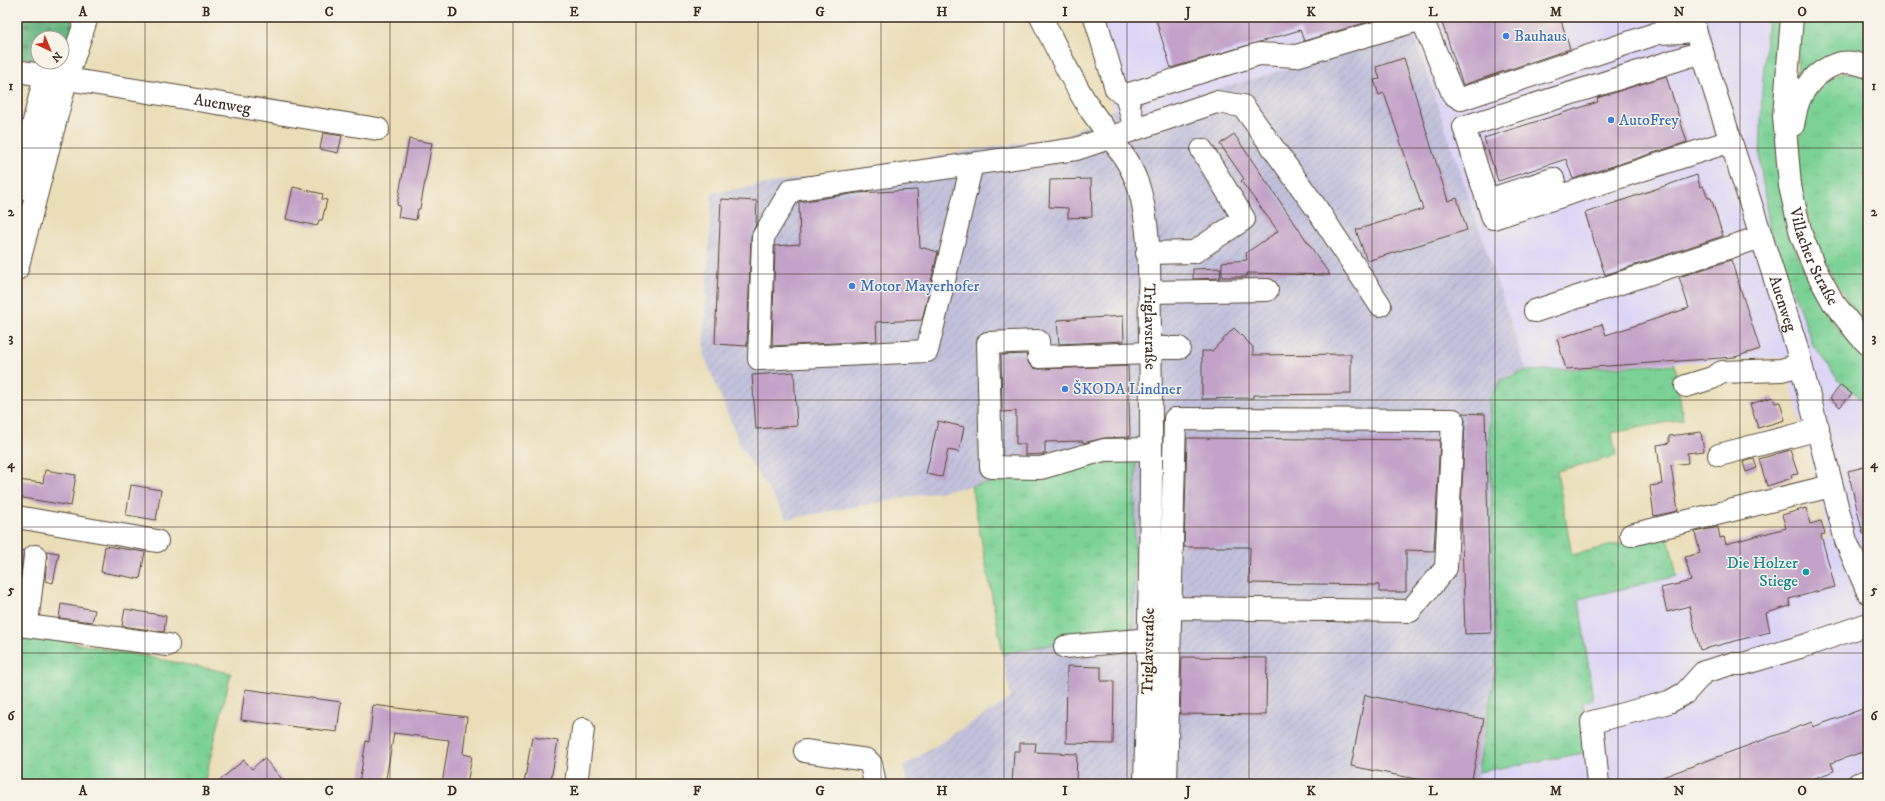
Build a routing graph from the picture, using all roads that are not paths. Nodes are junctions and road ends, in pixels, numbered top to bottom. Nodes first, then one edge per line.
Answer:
1 (87, 17) edge
2 (1041, 17) edge
3 (1095, 17) edge
4 (1792, 17) edge
5 (1693, 23) edge
6 (1702, 52) junction
7 (1868, 67) edge
8 (17, 71) edge
9 (56, 78) junction
10 (1126, 95) junction
11 (378, 129) dead end
12 (1135, 129) junction
13 (24, 130) edge
14 (1111, 137) junction
15 (1730, 141) junction
16 (1202, 150) dead end
17 (1788, 156) junction
18 (972, 164) junction
19 (17, 190) edge
20 (1761, 237) junction
21 (1147, 253) junction
22 (17, 269) edge
23 (1267, 290) dead end
24 (1148, 292) junction
25 (1380, 305) dead end
26 (1535, 311) dead end
27 (1868, 344) edge
28 (1180, 348) dead end
29 (1150, 353) junction
30 (1802, 365) junction
31 (1686, 386) dead end
32 (1818, 427) junction
33 (1151, 449) junction
34 (1719, 456) dead end
35 (1831, 486) junction
36 (17, 517) edge
37 (1631, 535) dead end
38 (157, 541) dead end
39 (35, 556) dead end
40 (1868, 592) edge
41 (1159, 608) junction
42 (1868, 624) edge
43 (19, 626) edge
44 (1149, 639) junction
45 (168, 645) dead end
46 (1065, 647) dead end
47 (584, 729) dead end
48 (805, 752) dead end
49 (1868, 781) edge
50 (576, 784) edge
51 (875, 784) edge
52 (1145, 784) edge
53 (1166, 784) edge
54 (1598, 784) edge
55 (1858, 784) edge

1 - 9 street
2 - 14 street, Triglavstraße
3 - 10 street
4 - 17 street
5 - 6 street, Auenweg
5 - 10 street
6 - 15 street, Auenweg
6 - 15 street
7 - 17 street
8 - 9 street, Auenweg
9 - 11 street, Auenweg
9 - 13 street
9 - 22 street
10 - 12 street
12 - 14 street
12 - 25 street
13 - 19 street
14 - 18 street
14 - 21 street, Triglavstraße
15 - 20 street, Auenweg
16 - 21 street
17 - 27 street, Villacher Straße
18 - 18 street
20 - 26 street
20 - 30 street, Auenweg
21 - 24 street, Triglavstraße
23 - 24 street
24 - 29 street, Triglavstraße
28 - 29 street
29 - 33 street, Triglavstraße
29 - 33 street
30 - 31 street
30 - 32 street, Auenweg
32 - 34 street
32 - 35 street, Auenweg
33 - 41 street, Triglavstraße
35 - 37 street
35 - 40 street, Auenweg
36 - 38 street
39 - 43 street
41 - 41 street
41 - 44 street, Triglavstraße
41 - 53 street
42 - 54 street
43 - 45 street
44 - 46 street
44 - 52 street, Triglavstraße
47 - 50 street
48 - 51 street
49 - 55 street

